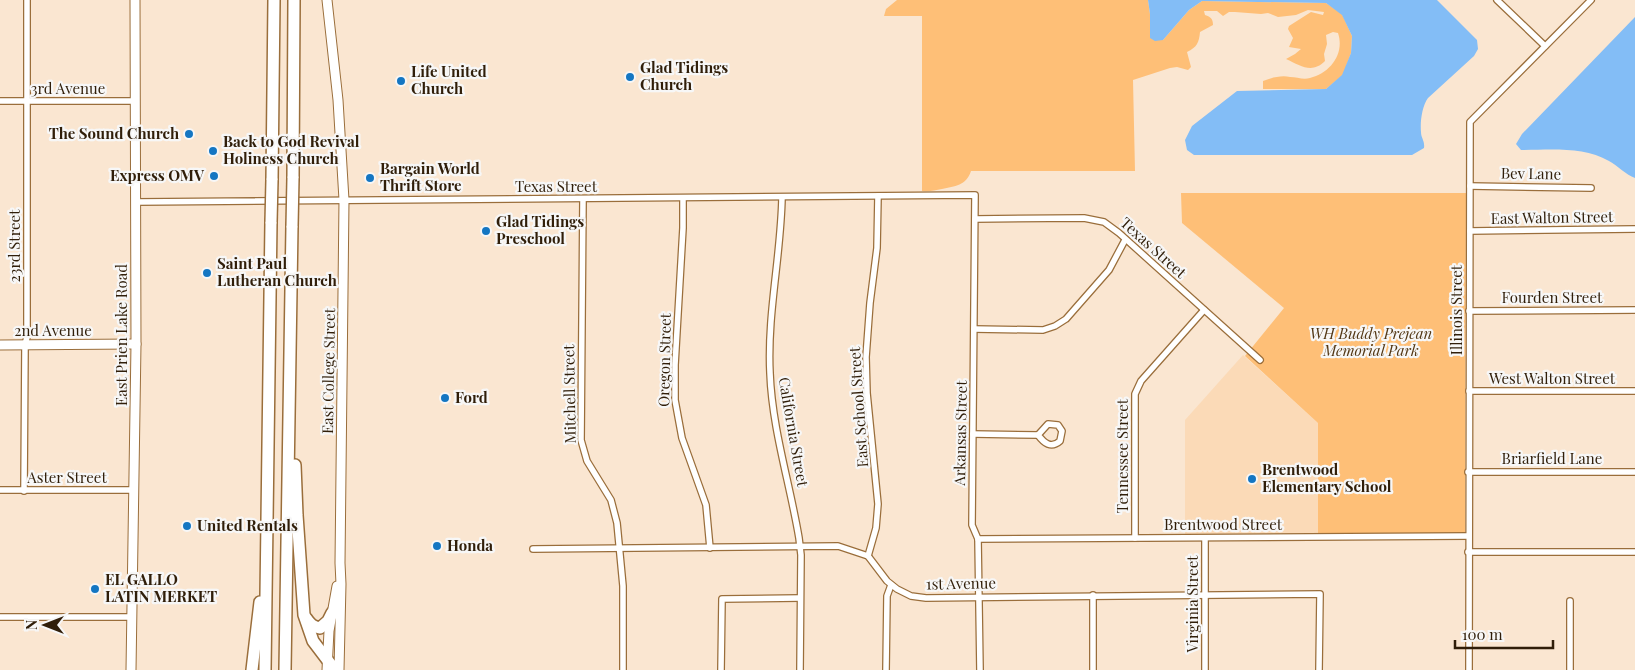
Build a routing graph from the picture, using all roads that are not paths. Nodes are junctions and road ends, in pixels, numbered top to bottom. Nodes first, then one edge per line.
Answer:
1 (27, 0) edge
2 (135, 0) edge
3 (274, 0) edge
4 (294, 0) edge
5 (327, 0) edge
6 (1497, 0) edge
7 (1591, 0) edge
8 (1545, 46) junction
9 (0, 101) edge
10 (28, 102) junction
11 (135, 102) junction
12 (1470, 186) junction
13 (1591, 188) dead end
14 (878, 196) junction
15 (975, 196) joint
16 (782, 197) junction
17 (683, 198) junction
18 (583, 199) junction
19 (344, 200) junction
20 (136, 202) junction
21 (975, 219) junction
22 (1635, 229) edge
23 (1470, 231) junction
24 (1125, 240) junction
25 (1204, 310) junction
26 (1635, 310) edge
27 (1469, 311) junction
28 (974, 328) junction
29 (136, 344) junction
30 (0, 345) edge
31 (25, 345) junction
32 (1260, 360) dead end
33 (289, 364) junction
34 (1635, 391) edge
35 (1469, 392) junction
36 (973, 434) junction
37 (1038, 435) junction
38 (1468, 472) junction
39 (1635, 472) edge
40 (0, 490) edge
41 (134, 490) junction
42 (24, 491) junction
43 (267, 533) junction
44 (1468, 536) junction
45 (1135, 538) junction
46 (1205, 538) junction
47 (978, 539) junction
48 (800, 547) junction
49 (620, 548) junction
50 (710, 548) junction
51 (533, 549) dead end
52 (1468, 552) junction
53 (1635, 552) edge
54 (868, 556) junction
55 (340, 563) junction
56 (891, 585) junction
57 (1206, 594) junction
58 (1093, 595) junction
59 (980, 597) junction
60 (800, 598) junction
61 (1570, 601) dead end
62 (332, 613) junction
63 (304, 615) junction
64 (0, 617) edge
65 (131, 617) junction
66 (327, 665) edge
67 (131, 670) edge
68 (252, 670) edge
69 (266, 670) edge
70 (285, 670) edge
71 (333, 670) edge
72 (339, 670) edge
73 (623, 670) edge
74 (721, 670) edge
75 (800, 670) edge
76 (886, 670) edge
77 (980, 670) edge
78 (1093, 670) edge
79 (1205, 670) edge
80 (1319, 670) edge
81 (1469, 670) edge
82 (1570, 670) edge

1 - 10 street, 23rd Street
2 - 11 street, East Prien Lake Road
3 - 43 highway, bridge
4 - 33 highway, bridge
5 - 19 street, East College Street
6 - 8 street
7 - 8 street, Illinois Street
8 - 12 street, Illinois Street
9 - 10 street, 3rd Avenue
10 - 11 street, 3rd Avenue
10 - 31 street, 23rd Street
11 - 20 street, East Prien Lake Road
12 - 13 street, Bev Lane
12 - 23 street, Illinois Street
14 - 15 street, Texas Street
14 - 16 street, Texas Street
14 - 54 street, East School Street
15 - 21 street, Arkansas Street
16 - 17 street, Texas Street
16 - 48 street, California Street
17 - 18 street, Texas Street
17 - 50 street, Oregon Street
18 - 19 street, Texas Street
18 - 49 street, Mitchell Street
19 - 20 street, Texas Street
19 - 55 street, East College Street
20 - 29 street, East Prien Lake Road
21 - 24 street, Texas Street
21 - 28 street, Arkansas Street
22 - 23 street, East Walton Street
23 - 27 street, Illinois Street
24 - 25 street, Texas Street
24 - 28 street
25 - 32 street, Texas Street
25 - 45 street, Tennessee Street
26 - 27 street, Fourden Street
27 - 35 street, Illinois Street
28 - 36 street, Arkansas Street
29 - 31 street, 2nd Avenue
29 - 41 street, East Prien Lake Road
30 - 31 street, 2nd Avenue
31 - 42 street, 23rd Street
33 - 63 highway
33 - 70 highway
34 - 35 street, West Walton Street
35 - 38 street, Illinois Street
36 - 37 street
36 - 47 street, Arkansas Street
37 - 37 street
38 - 39 street, Briarfield Lane
38 - 44 street, Illinois Street
40 - 42 street, Aster Street
41 - 42 street, Aster Street
41 - 65 street, East Prien Lake Road
43 - 68 highway
43 - 69 highway
44 - 46 street, Brentwood Street
44 - 52 street, Illinois Street
45 - 46 street, Brentwood Street
45 - 47 street, Brentwood Street
46 - 57 street, Virginia Street
47 - 59 street, Arkansas Street
48 - 50 street
48 - 54 street
48 - 60 street, California Street
49 - 50 street
49 - 51 street
49 - 73 street, Mitchell Street
52 - 53 street
52 - 81 street, Illinois Street
54 - 56 street, 1st Avenue
55 - 62 street, East College Street
55 - 72 street, East College Street
56 - 59 street, 1st Avenue
56 - 76 street
57 - 58 street, 1st Avenue
57 - 79 street, Virginia Street
57 - 80 street, 1st Avenue
58 - 59 street, 1st Avenue
58 - 78 street
59 - 77 street, Arkansas Street
60 - 74 street
60 - 75 street, California Street
61 - 82 street
62 - 63 highway
62 - 66 street, East College Street
63 - 66 highway
64 - 65 street
65 - 67 street, East Prien Lake Road
66 - 71 highway

